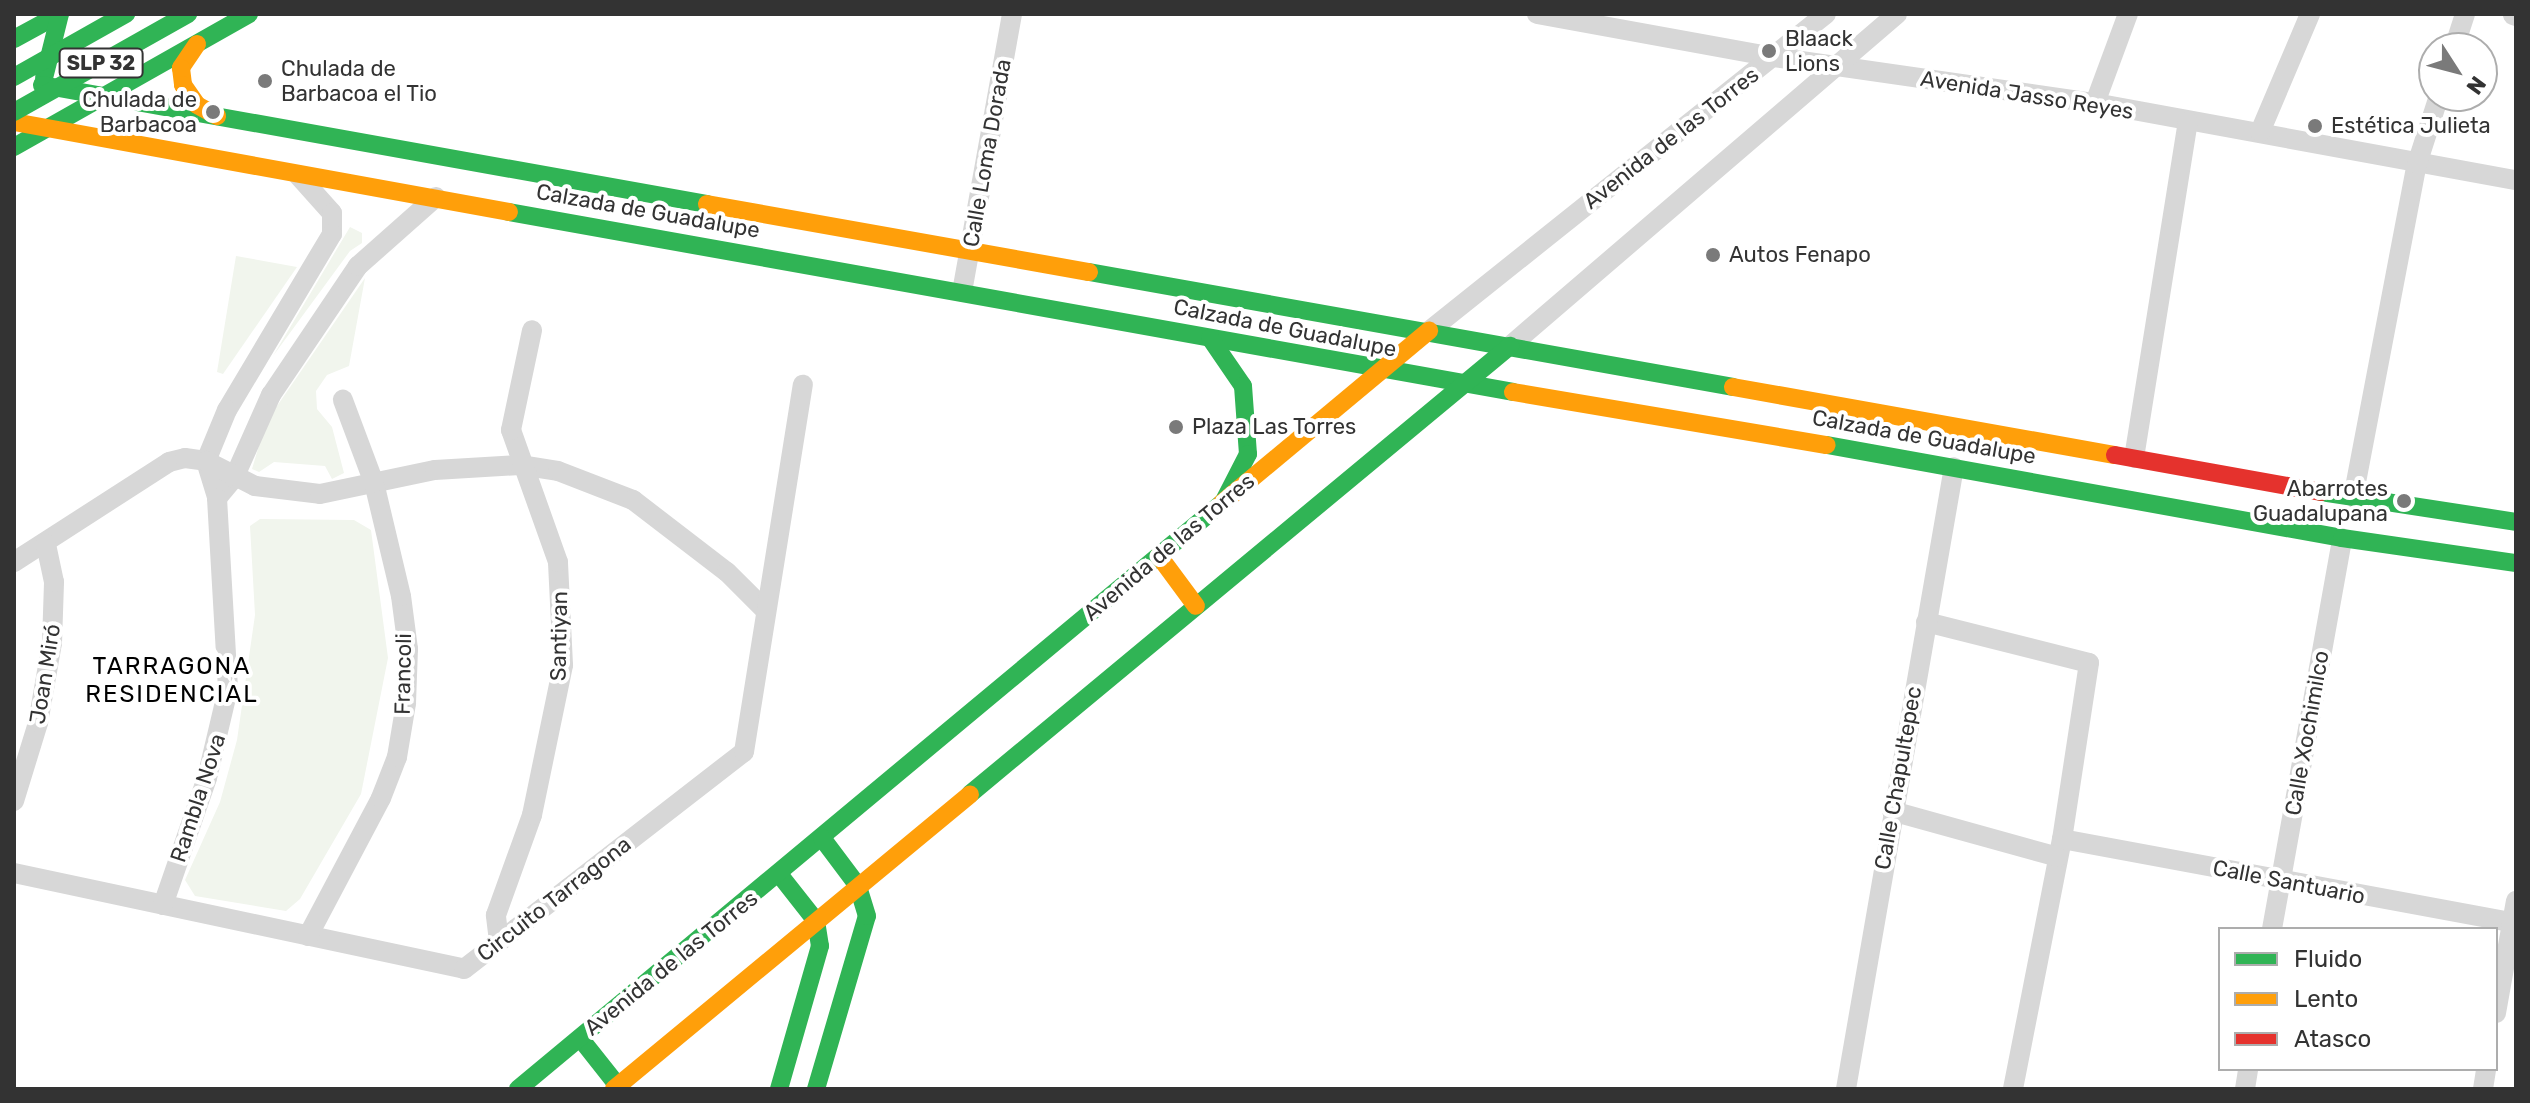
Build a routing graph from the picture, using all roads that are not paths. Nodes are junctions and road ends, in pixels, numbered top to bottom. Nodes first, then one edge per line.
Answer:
1 (60, 14) edge
2 (127, 14) edge
3 (188, 14) edge
4 (249, 14) edge
5 (1012, 14) edge
6 (1537, 14) edge
7 (1826, 14) edge
8 (1897, 14) edge
9 (2128, 14) edge
10 (2310, 14) edge
11 (14, 39) edge
12 (197, 44) junction
13 (1774, 57) junction
14 (1834, 66) junction
15 (14, 78) edge
16 (43, 85) junction
17 (101, 97) junction
18 (2095, 103) junction
19 (14, 112) edge
20 (2434, 112) edge
21 (224, 120) junction
22 (14, 122) edge
23 (2188, 122) junction
24 (48, 128) junction
25 (2260, 132) junction
26 (14, 147) edge
27 (2417, 164) junction
28 (295, 172) junction
29 (2516, 180) edge
30 (436, 197) junction
31 (969, 251) junction
32 (962, 292) junction
33 (532, 330) dead end
34 (1429, 331) junction
35 (1210, 338) junction
36 (1510, 346) junction
37 (257, 361) junction
38 (1380, 371) junction
39 (283, 377) junction
40 (1467, 382) junction
41 (803, 385) dead end
42 (1672, 397) junction
43 (343, 400) dead end
44 (220, 426) junction
45 (247, 438) junction
46 (2134, 458) junction
47 (206, 461) junction
48 (520, 465) junction
49 (1954, 467) junction
50 (234, 478) junction
51 (374, 483) junction
52 (217, 498) junction
53 (2353, 498) junction
54 (1224, 501) junction
55 (2516, 522) edge
56 (2342, 538) junction
57 (46, 544) junction
58 (1159, 556) junction
59 (14, 562) edge
60 (2516, 563) edge
61 (1196, 606) junction
62 (765, 610) junction
63 (1926, 622) junction
64 (14, 801) edge
65 (1892, 811) junction
66 (822, 838) junction
67 (2060, 848) junction
68 (14, 873) edge
69 (779, 874) junction
70 (2280, 880) junction
71 (858, 886) junction
72 (2516, 901) edge
73 (163, 905) junction
74 (816, 921) junction
75 (2514, 923) edge
76 (2272, 927) edge
77 (308, 936) junction
78 (499, 941) junction
79 (2498, 1003) edge
80 (580, 1038) junction
81 (616, 1087) edge
82 (518, 1089) edge
83 (779, 1089) edge
84 (816, 1089) edge
85 (1846, 1089) edge
86 (2013, 1089) edge

1 - 11 main road
1 - 16 main road
2 - 12 main road
2 - 15 main road, SLP 32, bridge
3 - 19 main road, SLP 32, bridge
4 - 12 main road
5 - 31 street, Calle Loma Dorada
6 - 13 street, Avenida Jasso Reyes
7 - 13 street, Avenida de las Torres
8 - 14 street
9 - 18 street
10 - 25 street
12 - 17 main road
12 - 21 main road
13 - 14 street, Avenida Jasso Reyes
13 - 34 street, Avenida de las Torres
14 - 18 street, Avenida Jasso Reyes
14 - 36 street
15 - 16 main road, Calzada de Guadalupe
16 - 17 main road, Calzada de Guadalupe
16 - 24 main road
17 - 21 main road, Calzada de Guadalupe
17 - 24 main road
18 - 23 street, Avenida Jasso Reyes
20 - 27 street
21 - 31 main road, Calzada de Guadalupe
22 - 24 main road, Calzada de Guadalupe
23 - 25 street, Avenida Jasso Reyes
23 - 46 street
24 - 26 main road
24 - 28 main road, Calzada de Guadalupe
25 - 27 street, Avenida Jasso Reyes
27 - 29 street, Avenida Jasso Reyes
27 - 53 street
28 - 30 main road, Calzada de Guadalupe
28 - 37 street
30 - 32 main road, Calzada de Guadalupe
30 - 39 street
31 - 32 street, Calle Loma Dorada
31 - 34 main road, Calzada de Guadalupe
32 - 35 main road, Calzada de Guadalupe
33 - 48 street, Santiyan
34 - 36 main road, Calzada de Guadalupe
34 - 38 main road, Avenida de las Torres
35 - 38 main road, Calzada de Guadalupe
35 - 54 main road
36 - 40 main road
36 - 42 main road, Calzada de Guadalupe
37 - 39 street
37 - 44 street
38 - 40 main road, Calzada de Guadalupe
38 - 54 main road, Avenida de las Torres
39 - 45 street
40 - 42 main road, Calzada de Guadalupe
40 - 61 main road
41 - 62 street, Circuito Tarragona
42 - 46 main road, Calzada de Guadalupe
42 - 49 main road, Calzada de Guadalupe
43 - 51 street, Francoli
44 - 45 street
44 - 47 street
45 - 50 street
46 - 53 main road, Calzada de Guadalupe
47 - 50 street
47 - 52 street, Rambla Nova
47 - 57 street
48 - 51 street
48 - 62 street
48 - 78 street, Santiyan
49 - 56 main road, Calzada de Guadalupe
49 - 63 street, Calle Chapultepec
50 - 51 street
50 - 52 street
51 - 77 street, Francoli
52 - 73 street, Rambla Nova
53 - 55 main road, Calzada de Guadalupe
54 - 58 main road, Avenida de las Torres
56 - 60 main road, Calzada de Guadalupe
56 - 70 street, Calle Xochimilco
57 - 59 street
57 - 64 street, Joan Miró
58 - 61 main road
58 - 66 main road, Avenida de las Torres
61 - 71 main road
62 - 78 street, Circuito Tarragona
63 - 65 street, Calle Chapultepec
63 - 67 street
65 - 67 street, Calle Santuario
65 - 85 street, Calle Chapultepec
66 - 69 main road, Avenida de las Torres
66 - 71 main road
67 - 70 street, Calle Santuario
67 - 86 street
68 - 73 street, Circuito Tarragona
69 - 74 main road
69 - 80 main road, Avenida de las Torres
70 - 75 street, Calle Santuario
70 - 76 street, Calle Xochimilco
71 - 74 main road
71 - 84 main road
72 - 75 street
73 - 77 street, Circuito Tarragona
74 - 81 main road
74 - 83 main road
75 - 79 street
77 - 78 street, Circuito Tarragona
80 - 81 main road
80 - 82 main road, Avenida de las Torres

